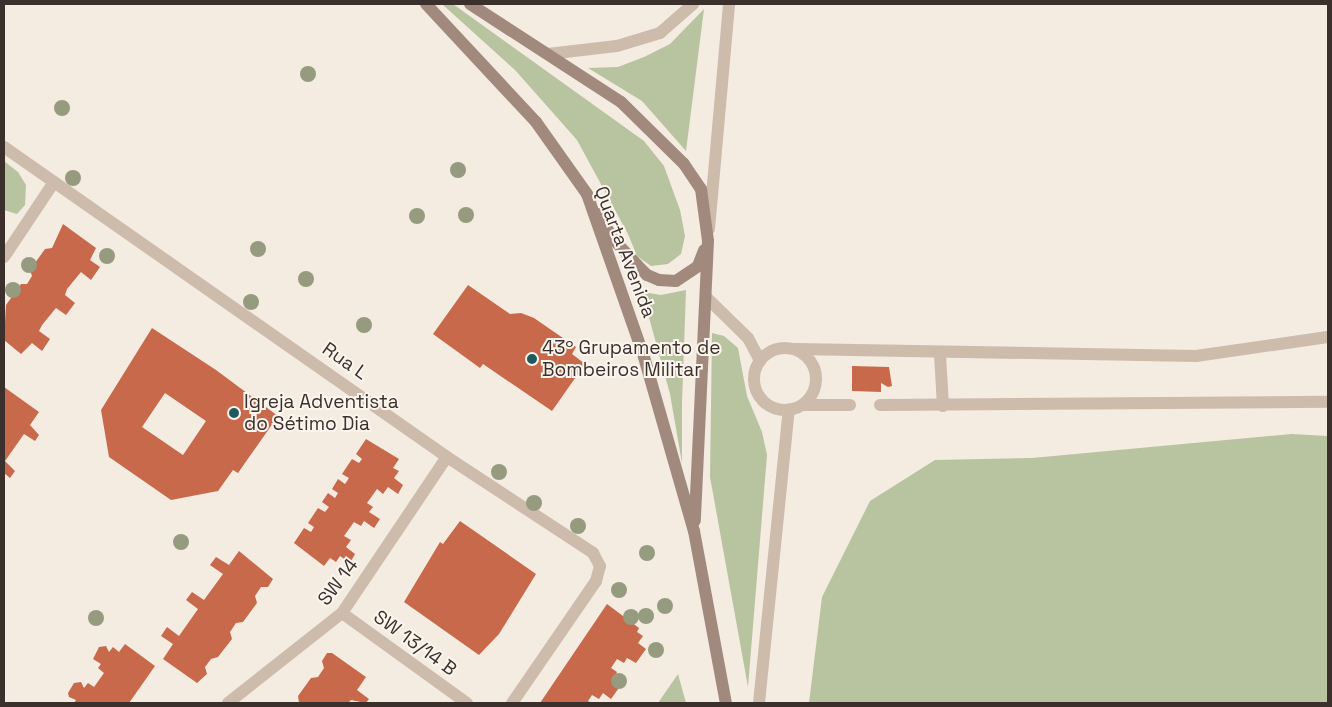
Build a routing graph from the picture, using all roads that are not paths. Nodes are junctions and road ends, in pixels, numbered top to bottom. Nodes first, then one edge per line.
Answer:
1 (426, 4) edge
2 (470, 4) edge
3 (693, 4) edge
4 (729, 4) edge
5 (548, 54) junction
6 (4, 147) edge
7 (54, 182) junction
8 (587, 194) junction
9 (708, 241) junction
10 (4, 257) edge
11 (706, 298) junction
12 (1328, 337) edge
13 (796, 350) junction
14 (940, 354) junction
15 (760, 361) junction
16 (1328, 402) edge
17 (804, 405) junction
18 (880, 405) dead end
19 (850, 406) dead end
20 (943, 406) junction
21 (789, 410) junction
22 (447, 456) junction
23 (694, 531) junction
24 (342, 613) junction
25 (228, 703) edge
26 (467, 703) edge
27 (512, 703) edge
28 (726, 703) edge
29 (759, 703) edge

1 - 8 main road, Quarta Avenida
2 - 5 main road, Quarta Avenida
3 - 5 street
4 - 9 street
5 - 9 main road, Quarta Avenida
6 - 7 street, Rua L
7 - 10 street
7 - 22 street, Rua L
8 - 9 main road
8 - 23 main road, Quarta Avenida
9 - 11 main road, Quarta Avenida
11 - 15 street
11 - 23 main road, Quarta Avenida
12 - 14 street
13 - 14 street
13 - 15 street
13 - 17 street
14 - 20 street
15 - 21 street
16 - 20 street
17 - 19 street
17 - 21 street
18 - 20 street
21 - 29 street
22 - 24 street, SW 14
22 - 27 street, Rua L
23 - 28 main road, Quarta Avenida
24 - 25 street, SW 14
24 - 26 street, SW 13/14 B

